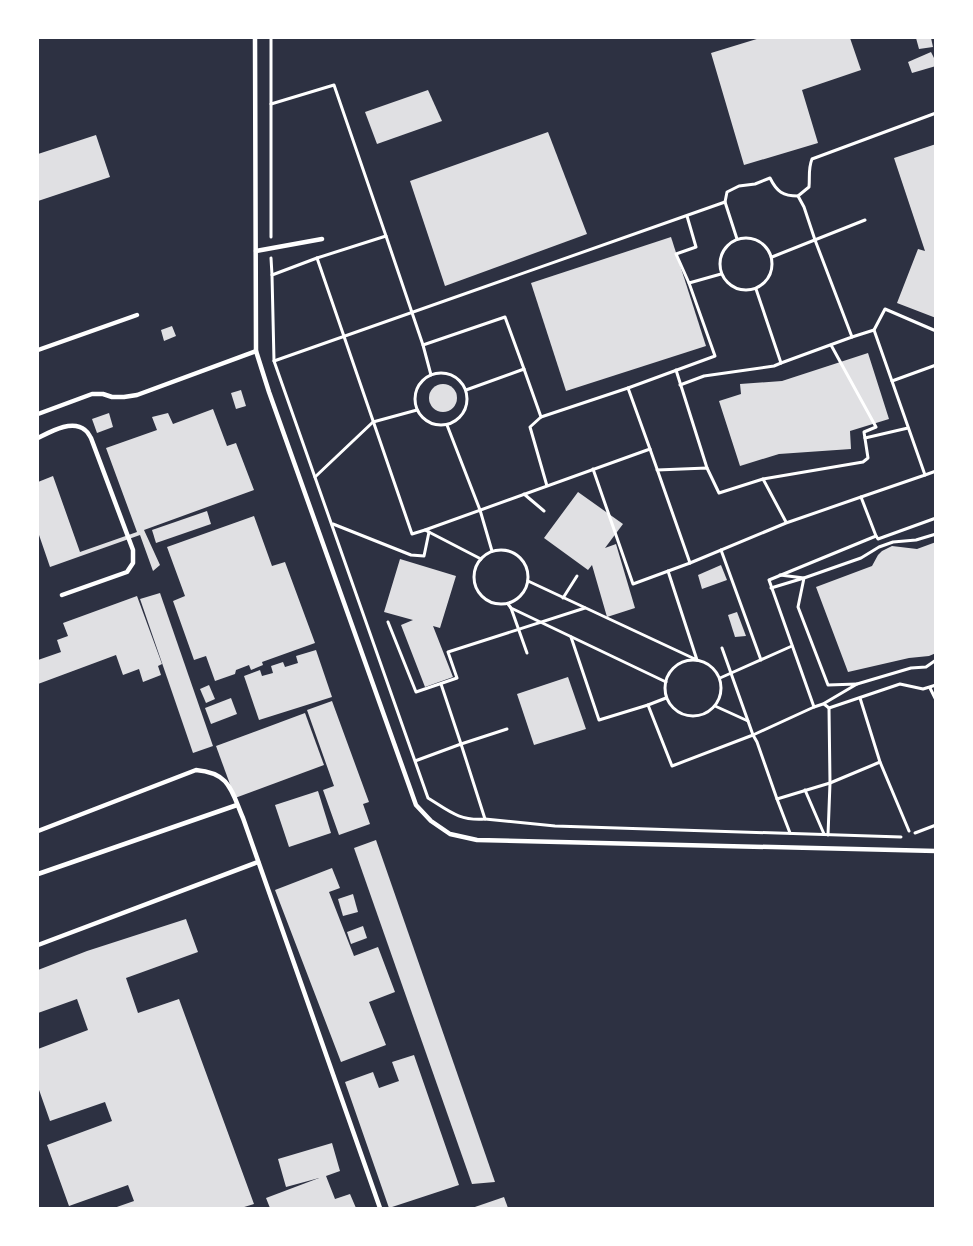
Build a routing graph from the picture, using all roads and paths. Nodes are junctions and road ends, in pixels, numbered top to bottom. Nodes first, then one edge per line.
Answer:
1 (255, 38) edge
2 (271, 38) edge
3 (271, 104) junction
4 (936, 113) edge
5 (798, 196) junction
6 (725, 202) junction
7 (687, 216) junction
8 (864, 220) dead end
9 (386, 236) junction
10 (322, 239) dead end
11 (737, 239) junction
12 (815, 240) junction
13 (271, 248) junction
14 (256, 251) junction
15 (772, 257) junction
16 (317, 258) junction
17 (722, 274) junction
18 (272, 275) junction
19 (689, 284) junction
20 (756, 289) junction
21 (412, 312) junction
22 (137, 315) dead end
23 (874, 330) junction
24 (936, 331) edge
25 (344, 336) junction
26 (852, 337) junction
27 (423, 345) junction
28 (831, 345) junction
29 (38, 350) edge
30 (256, 351) junction
31 (274, 361) junction
32 (781, 363) junction
33 (936, 364) edge
34 (524, 369) junction
35 (676, 370) junction
36 (431, 375) junction
37 (892, 381) junction
38 (680, 385) junction
39 (628, 388) junction
40 (466, 390) junction
41 (417, 410) junction
42 (38, 414) edge
43 (541, 417) junction
44 (373, 422) junction
45 (447, 425) junction
46 (908, 428) junction
47 (38, 438) edge
48 (865, 438) junction
49 (650, 449) junction
50 (707, 468) junction
51 (593, 470) junction
52 (657, 470) junction
53 (936, 471) edge
54 (925, 475) junction
55 (315, 477) junction
56 (763, 479) junction
57 (547, 486) junction
58 (524, 494) junction
59 (861, 497) junction
60 (480, 510) junction
61 (544, 511) dead end
62 (936, 518) edge
63 (786, 522) junction
64 (331, 524) junction
65 (424, 530) junction
66 (429, 532) junction
67 (936, 534) edge
68 (876, 536) junction
69 (721, 550) junction
70 (492, 552) junction
71 (481, 559) junction
72 (690, 563) junction
73 (668, 571) junction
74 (780, 575) junction
75 (577, 576) dead end
76 (804, 579) junction
77 (528, 581) junction
78 (771, 588) junction
79 (62, 595) dead end
80 (563, 598) junction
81 (508, 604) junction
82 (511, 608) junction
83 (585, 608) junction
84 (388, 622) dead end
85 (541, 622) junction
86 (519, 629) junction
87 (571, 637) junction
88 (792, 646) junction
89 (722, 648) dead end
90 (528, 652) dead end
91 (697, 660) junction
92 (761, 660) junction
93 (936, 660) edge
94 (731, 674) junction
95 (720, 678) junction
96 (666, 682) junction
97 (441, 684) junction
98 (857, 684) junction
99 (936, 686) edge
100 (930, 688) junction
101 (666, 697) junction
102 (860, 698) junction
103 (936, 700) edge
104 (823, 704) junction
105 (648, 705) junction
106 (715, 706) junction
107 (814, 707) junction
108 (829, 708) junction
109 (748, 721) junction
110 (507, 729) dead end
111 (753, 735) junction
112 (460, 744) junction
113 (414, 761) junction
114 (880, 762) junction
115 (830, 783) junction
116 (805, 790) junction
117 (777, 799) junction
118 (237, 805) junction
119 (485, 819) junction
120 (936, 825) edge
121 (38, 831) edge
122 (909, 831) dead end
123 (790, 833) junction
124 (915, 833) dead end
125 (826, 835) junction
126 (912, 837) dead end
127 (936, 851) edge
128 (258, 862) junction
129 (38, 874) edge
130 (38, 945) edge
131 (380, 1209) edge

1 - 14 lane
2 - 3 path
3 - 9 path
3 - 13 path
4 - 5 path
5 - 6 path
5 - 12 path
6 - 7 path
6 - 11 path
7 - 19 path
7 - 21 path
8 - 12 path
9 - 16 path
9 - 21 path
10 - 13 lane
11 - 15 path
11 - 17 path
12 - 15 path
12 - 26 path
13 - 14 lane
13 - 18 path
14 - 30 lane
15 - 20 path
16 - 18 path
16 - 25 path
17 - 19 path
17 - 20 path
18 - 31 path
19 - 35 path
20 - 32 path
21 - 25 path
21 - 27 path
22 - 29 lane
23 - 24 path
23 - 26 path
23 - 37 path
25 - 31 path
25 - 44 path
26 - 28 path
27 - 34 path
27 - 36 path
28 - 32 path
28 - 48 path
30 - 42 lane
30 - 127 lane
31 - 55 path
32 - 38 path
33 - 37 path
34 - 40 path
34 - 43 path
35 - 38 path
35 - 39 path
36 - 40 path
36 - 41 path
37 - 46 path
38 - 50 path
39 - 43 path
39 - 49 path
40 - 45 path
41 - 44 path
41 - 45 path
43 - 57 path
44 - 55 path
44 - 65 path
45 - 60 path
46 - 48 path
46 - 54 path
47 - 79 lane
48 - 56 path
49 - 51 path
49 - 52 path
50 - 52 path
50 - 56 path
51 - 57 path
51 - 73 path
52 - 72 path
53 - 54 path
54 - 59 path
55 - 64 path
56 - 63 path
57 - 58 path
58 - 60 path
58 - 61 path
59 - 63 path
59 - 68 path
60 - 65 path
60 - 70 path
62 - 68 path
63 - 69 path
64 - 66 path
64 - 113 path
65 - 66 path
66 - 71 path
67 - 76 path
68 - 74 path
69 - 72 path
69 - 92 path
70 - 71 path
70 - 77 path
71 - 81 path
72 - 73 path
73 - 91 path
74 - 76 path
74 - 78 path
75 - 80 path
76 - 78 path
76 - 98 path
77 - 80 path
77 - 81 path
78 - 88 path
80 - 83 path
81 - 82 path
82 - 85 path
82 - 86 path
83 - 85 path
83 - 91 path
84 - 97 path
85 - 86 path
85 - 87 path
86 - 90 path
86 - 97 path
87 - 96 path
87 - 105 path
88 - 92 path
88 - 107 path
89 - 94 path
91 - 95 path
91 - 96 path
92 - 94 path
93 - 98 path
94 - 95 path
94 - 109 path
95 - 106 path
96 - 101 path
97 - 112 path
98 - 104 path
99 - 100 path
100 - 102 path
100 - 103 path
101 - 105 path
101 - 106 path
102 - 108 path
102 - 114 path
104 - 107 path
104 - 108 path
105 - 111 path
106 - 109 path
107 - 111 path
108 - 115 path
109 - 111 path
110 - 112 path
111 - 117 path
112 - 113 path
112 - 119 path
113 - 119 path
114 - 115 path
114 - 122 path
115 - 116 path
115 - 125 path
116 - 117 path
116 - 125 path
117 - 123 path
118 - 121 lane
118 - 128 lane
118 - 129 lane
119 - 123 path
120 - 124 path
123 - 125 path
125 - 126 path
128 - 130 lane
128 - 131 lane

